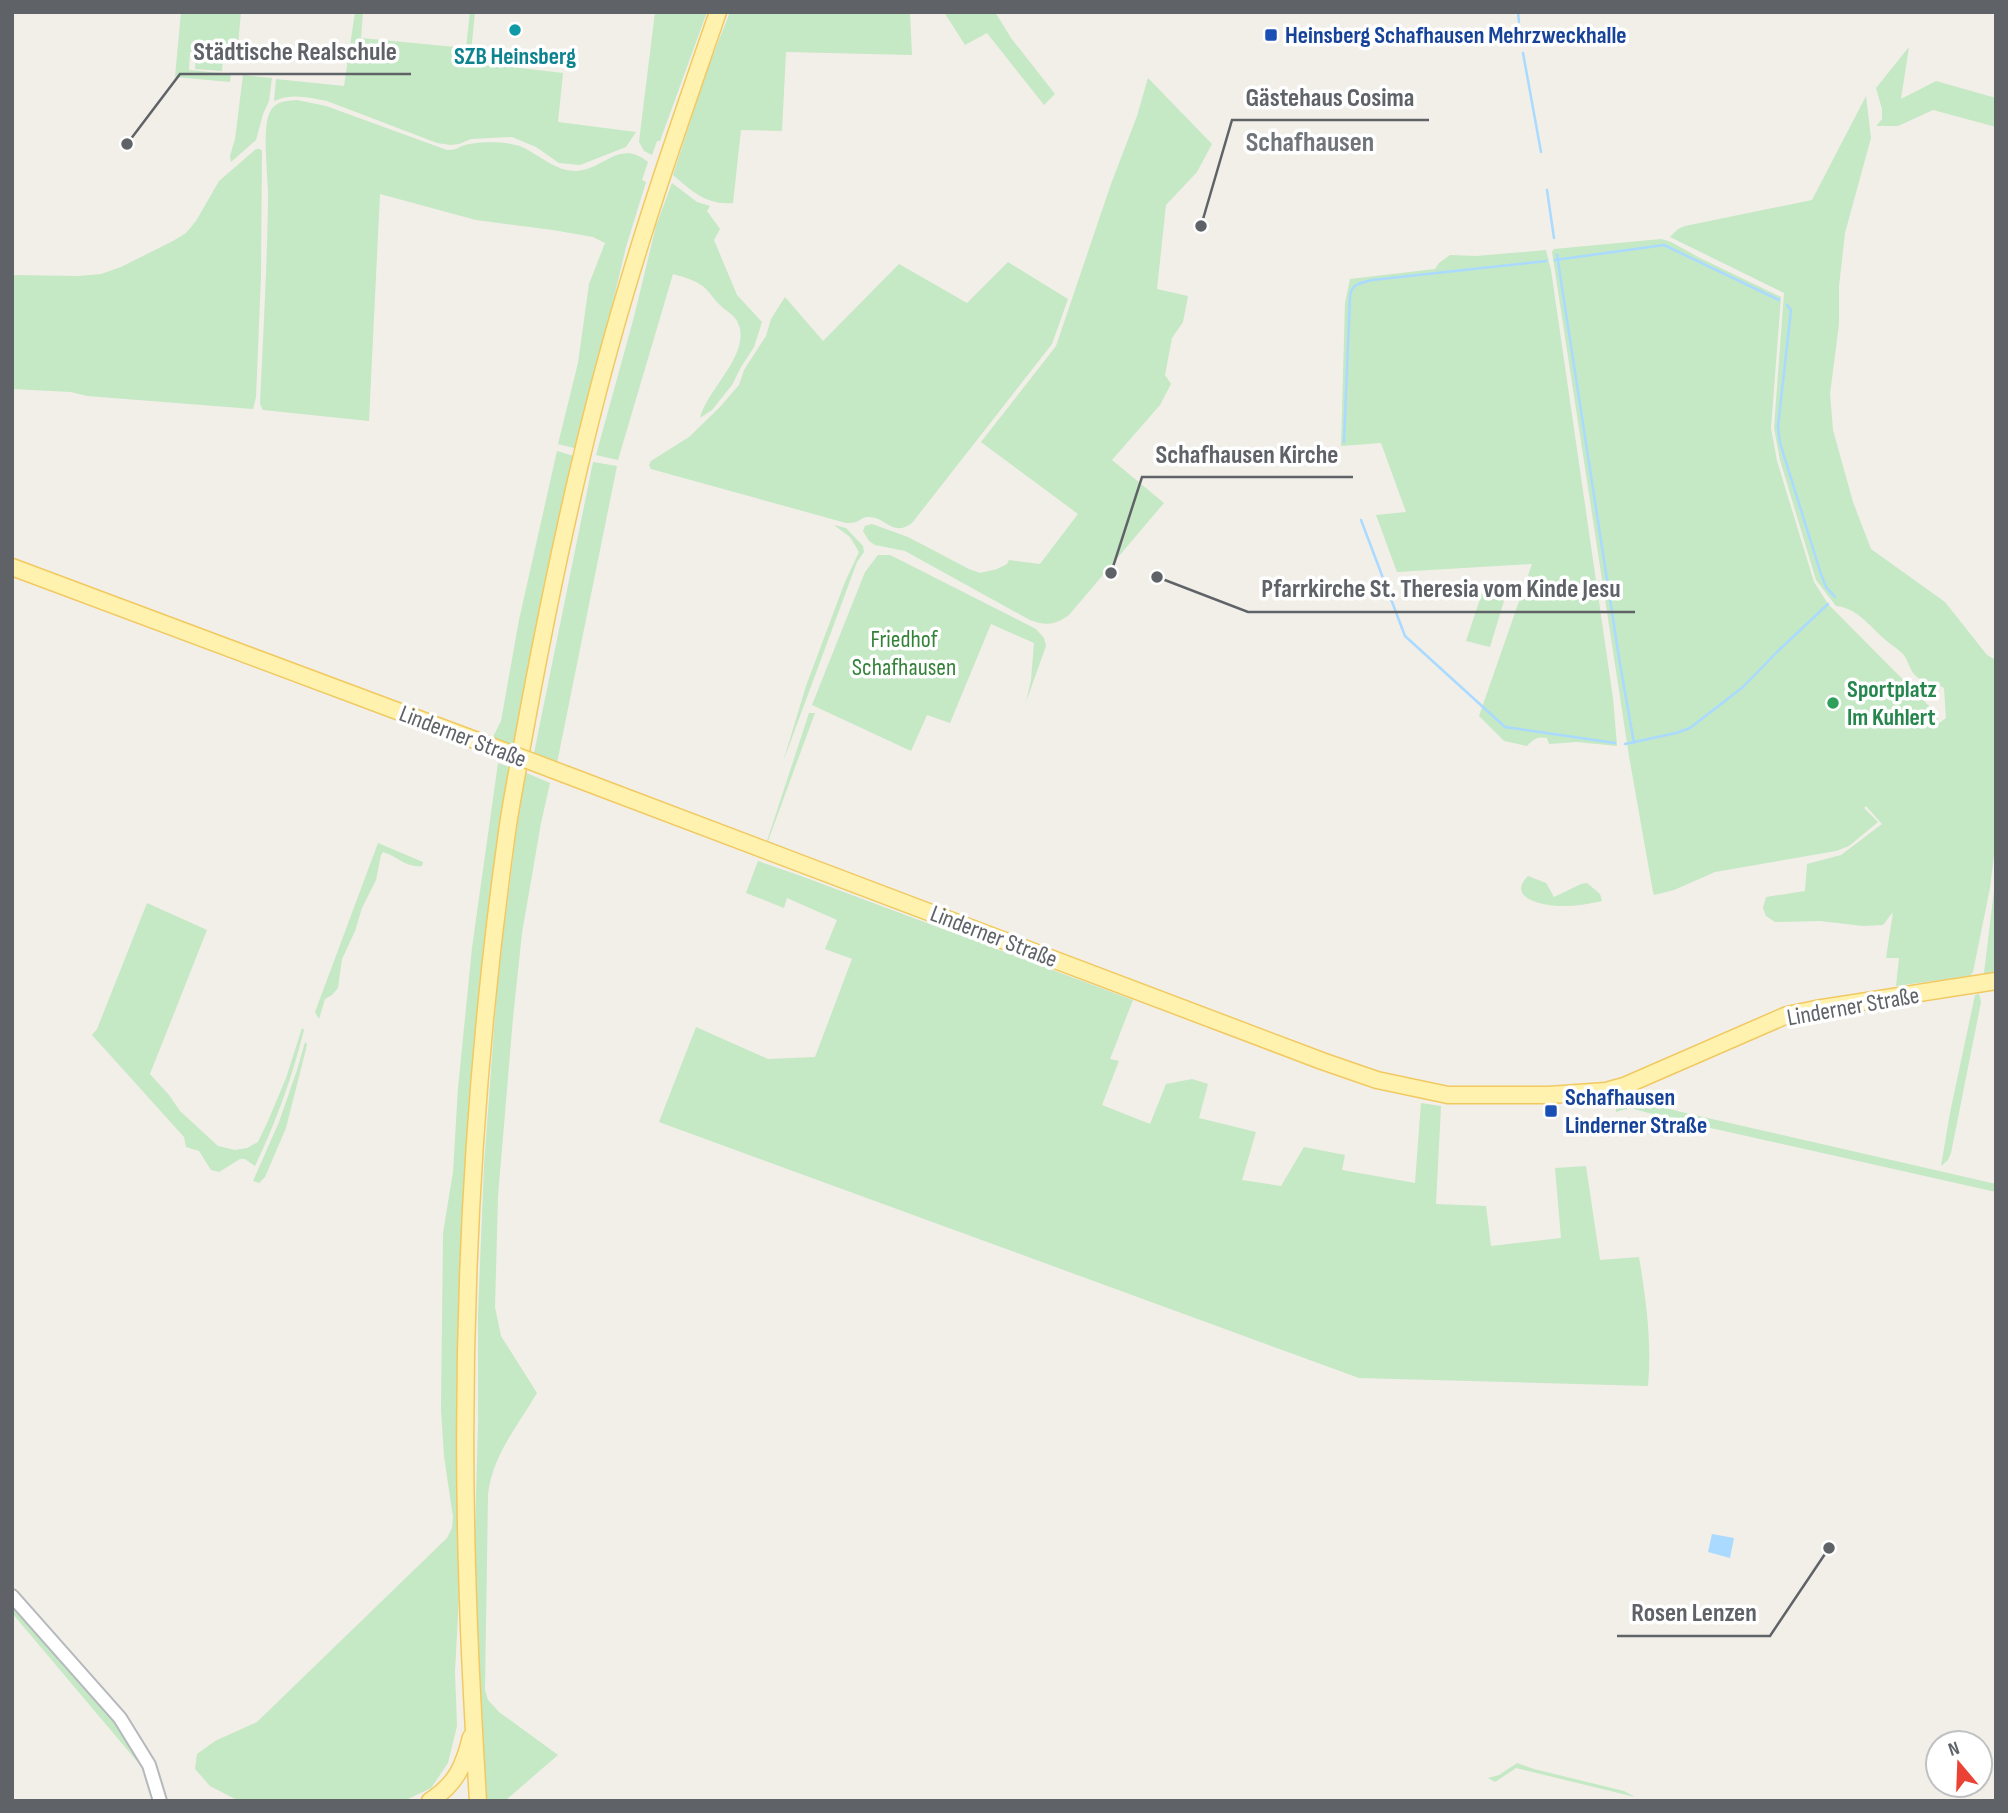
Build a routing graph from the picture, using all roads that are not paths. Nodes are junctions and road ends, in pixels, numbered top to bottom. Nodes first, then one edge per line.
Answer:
1 (718, 12) edge
2 (12, 566) edge
3 (1996, 981) edge
4 (12, 1596) edge
5 (474, 1725) junction
6 (160, 1801) edge
7 (430, 1801) edge
8 (478, 1801) edge

1 - 5 main road
2 - 3 main road, Linderner Straße, bridge
4 - 6 street
5 - 7 main road
5 - 8 main road

